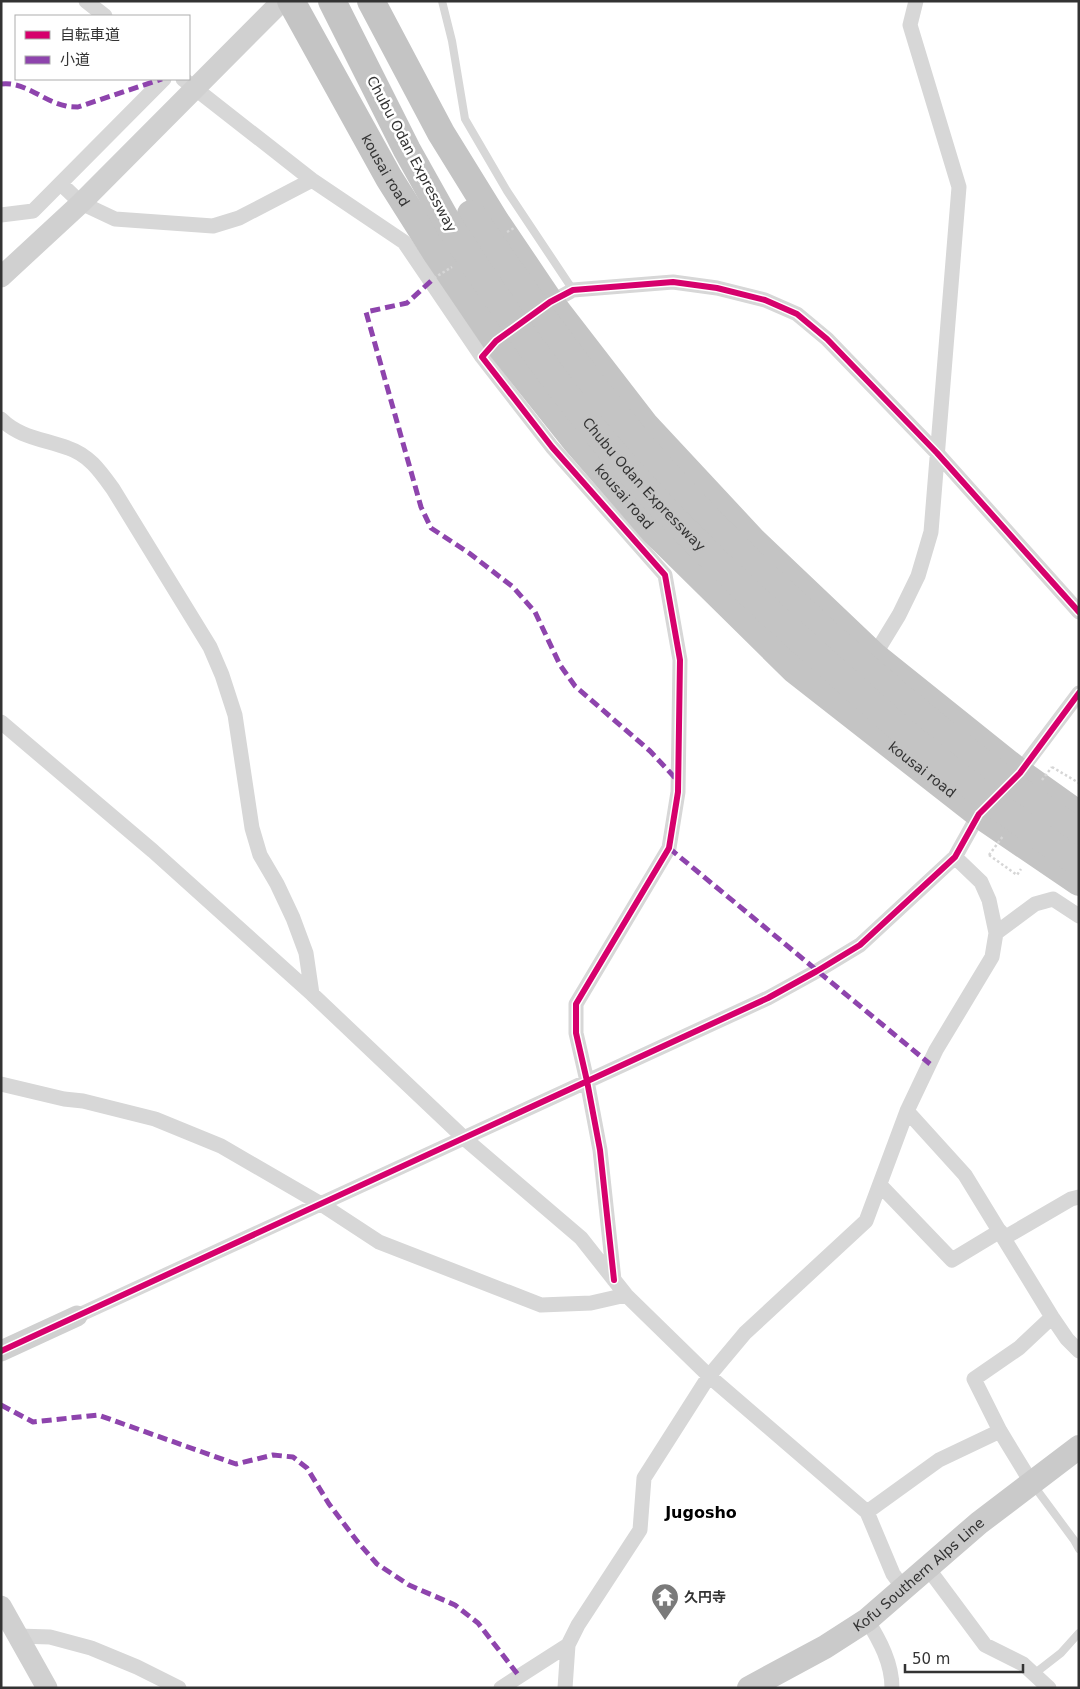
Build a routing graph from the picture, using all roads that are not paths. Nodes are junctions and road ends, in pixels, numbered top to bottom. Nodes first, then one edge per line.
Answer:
1 (86, 1) edge
2 (282, 1) edge
3 (291, 1) edge
4 (332, 1) edge
5 (352, 1) edge
6 (371, 1) edge
7 (442, 1) edge
8 (916, 1) edge
9 (104, 15) edge
10 (163, 80) edge
11 (189, 83) edge
12 (312, 180) junction
13 (61, 184) junction
14 (81, 204) junction
15 (1, 215) edge
16 (1, 277) edge
17 (562, 296) junction
18 (489, 349) junction
19 (1, 418) edge
20 (937, 453) junction
21 (1079, 612) edge
22 (874, 656) junction
23 (1079, 693) edge
24 (1, 722) edge
25 (1020, 773) junction
26 (979, 814) junction
27 (1079, 815) edge
28 (1079, 832) edge
29 (955, 857) junction
30 (1079, 862) edge
31 (1079, 882) edge
32 (1079, 916) edge
33 (996, 932) junction
34 (312, 994) junction
35 (587, 1081) junction
36 (1, 1084) edge
37 (907, 1112) junction
38 (464, 1138) junction
39 (880, 1185) junction
40 (1079, 1197) edge
41 (321, 1204) junction
42 (1002, 1235) junction
43 (614, 1280) junction
44 (626, 1295) junction
45 (77, 1316) joint
46 (1052, 1317) junction
47 (1, 1351) edge
48 (1079, 1352) edge
49 (709, 1376) junction
50 (1000, 1431) junction
51 (1079, 1447) edge
52 (1031, 1482) junction
53 (867, 1512) junction
54 (1079, 1549) edge
55 (928, 1567) junction
56 (904, 1588) junction
57 (1, 1606) edge
58 (867, 1620) junction
59 (1079, 1633) edge
60 (12, 1634) edge
61 (568, 1645) junction
62 (1034, 1674) junction
63 (760, 1685) edge
64 (47, 1688) edge
65 (179, 1688) edge
66 (501, 1688) edge
67 (565, 1688) edge
68 (892, 1688) edge
69 (1049, 1688) edge

1 - 9 street
2 - 11 street
3 - 18 highway, kousai road
4 - 30 highway, Chubu Odan Expressway, bridge
5 - 28 highway, Chubu Odan Expressway, bridge
6 - 17 highway
7 - 17 lane
8 - 20 street
10 - 13 street
11 - 12 street
11 - 14 street
12 - 14 street
12 - 18 street
13 - 14 street
13 - 15 street
14 - 16 street
17 - 18 street
17 - 20 street
17 - 22 highway
18 - 26 highway, kousai road
18 - 35 street
19 - 34 street
20 - 21 street
20 - 22 street
22 - 25 highway
23 - 25 street
24 - 34 street
25 - 26 street
25 - 27 highway
26 - 29 street
26 - 31 highway, kousai road
29 - 33 street
29 - 35 street
32 - 33 street
33 - 37 street
34 - 38 street
35 - 38 street
35 - 43 street
36 - 41 street
37 - 39 street
37 - 42 street
38 - 41 street
38 - 43 street
39 - 42 street
39 - 49 street
40 - 42 street
41 - 44 street
41 - 45 street
42 - 46 street
43 - 44 street
44 - 49 street
45 - 47 street
46 - 48 street
46 - 50 street
49 - 53 street
49 - 61 street
50 - 52 street
50 - 53 street
51 - 52 main road, Kofu Southern Alps Line
52 - 54 lane
52 - 55 main road, Kofu Southern Alps Line
53 - 56 street
55 - 56 main road, Kofu Southern Alps Line
55 - 62 street
56 - 58 main road, Kofu Southern Alps Line
57 - 60 street
58 - 63 main road, Kofu Southern Alps Line
58 - 68 street
59 - 62 lane
60 - 64 street
60 - 65 street
61 - 66 street
61 - 67 street
62 - 69 street

